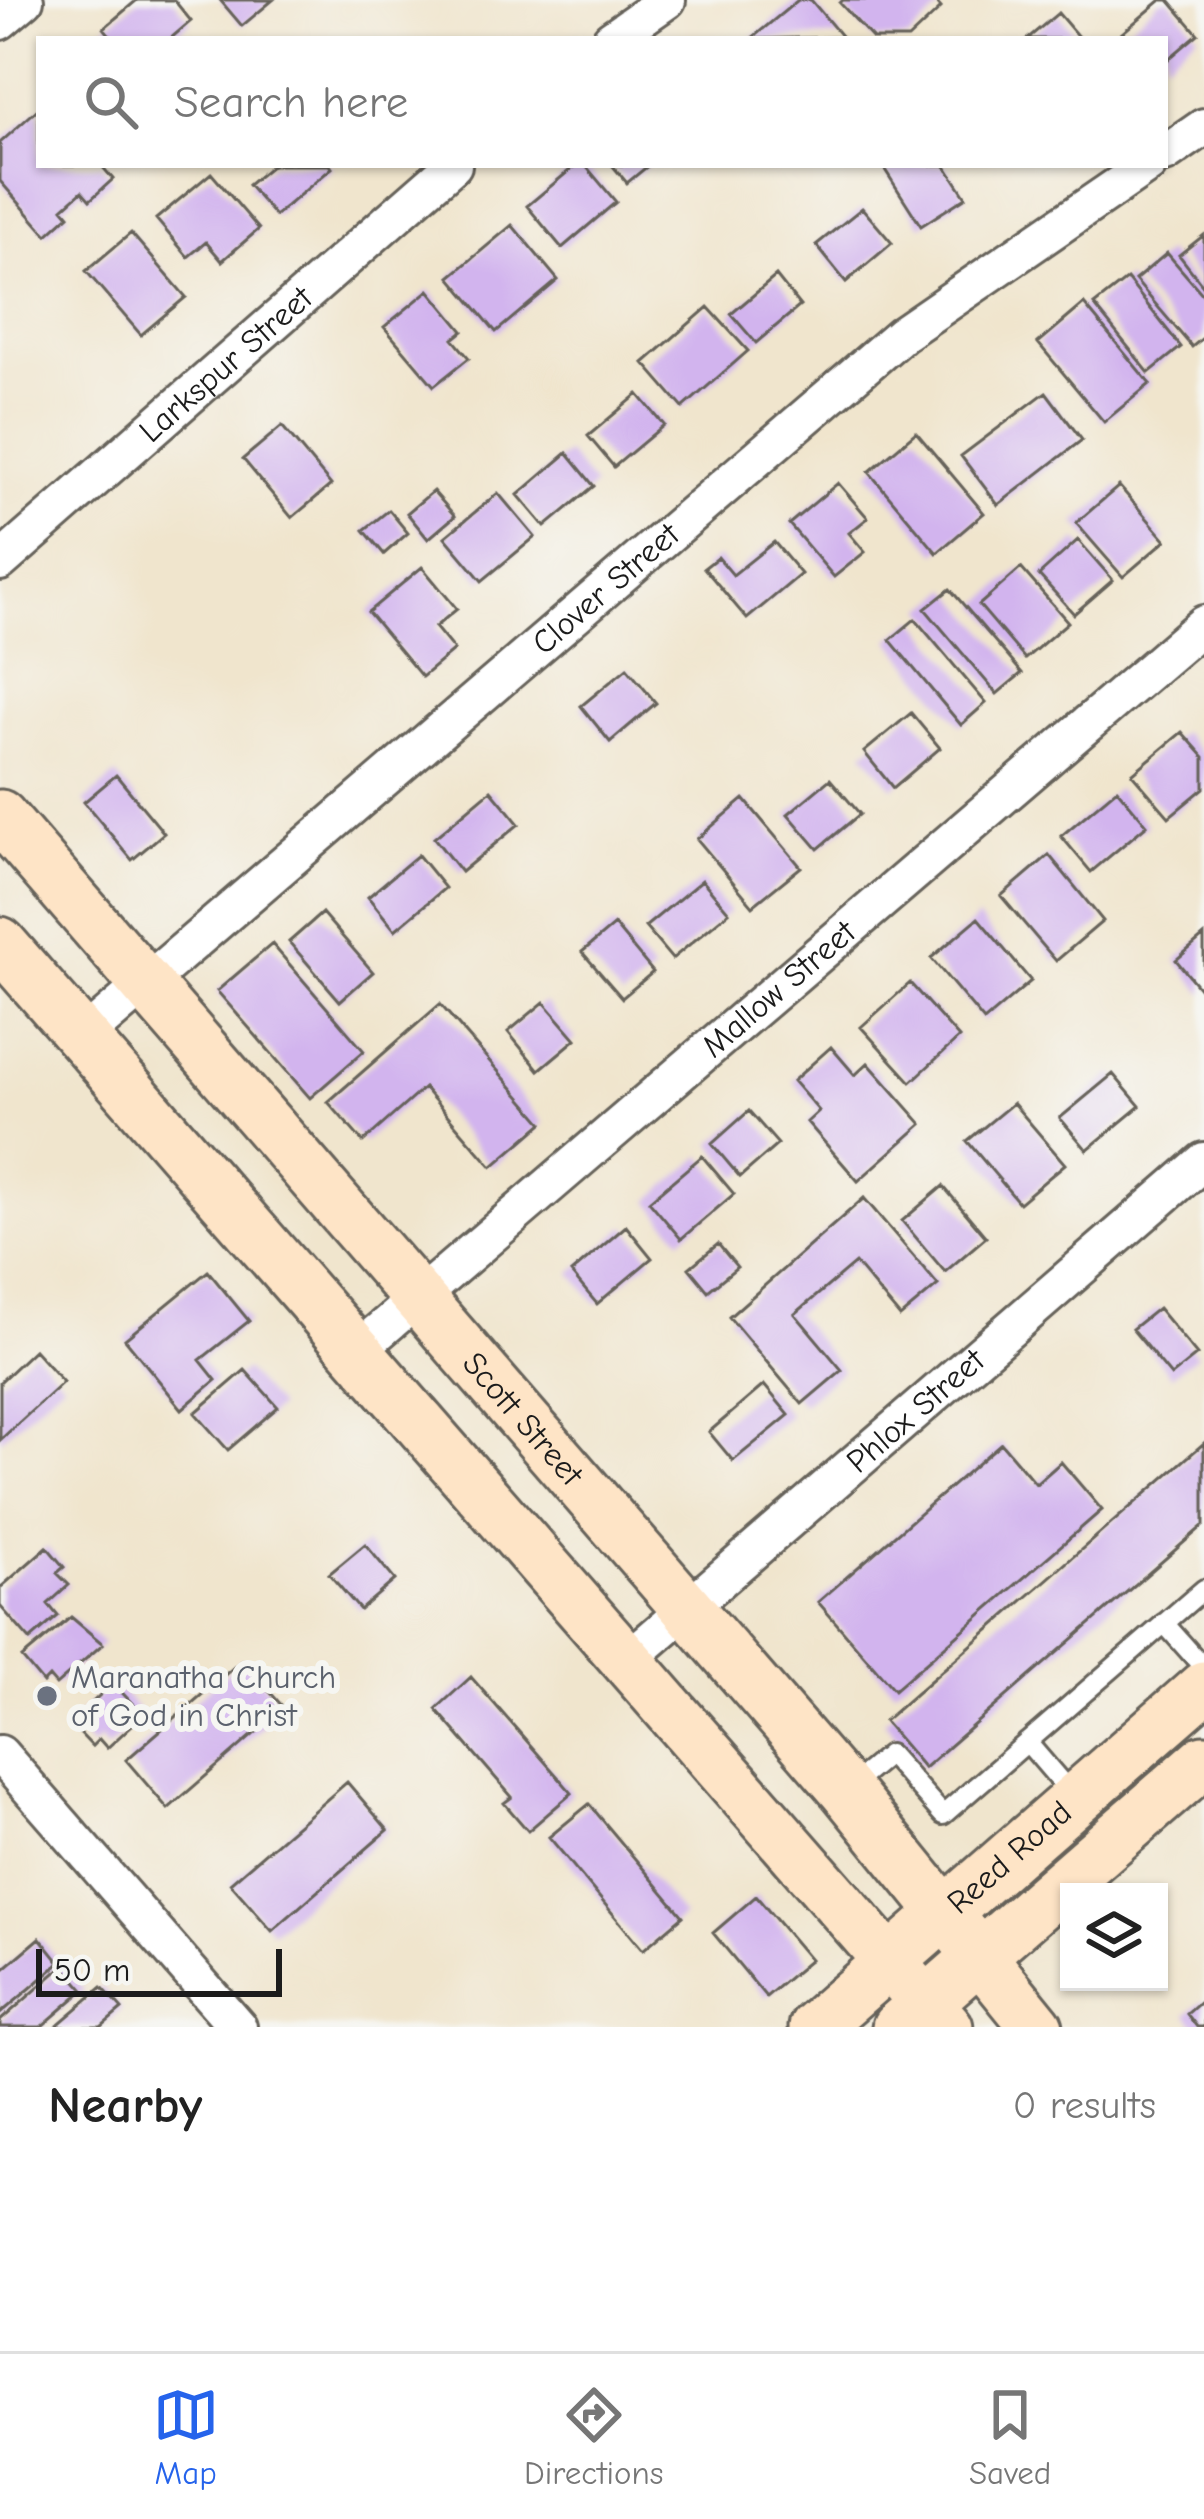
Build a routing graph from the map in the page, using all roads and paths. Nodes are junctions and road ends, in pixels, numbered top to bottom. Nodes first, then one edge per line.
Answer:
1 (25, 0) edge
2 (667, 0) edge
3 (0, 21) edge
4 (615, 36) edge
5 (1204, 127) edge
6 (1168, 152) edge
7 (449, 168) edge
8 (1144, 168) edge
9 (0, 562) edge
10 (1204, 624) edge
11 (0, 815) edge
12 (0, 943) edge
13 (145, 984) junction
14 (82, 1038) junction
15 (1204, 1161) edge
16 (418, 1297) junction
17 (355, 1352) junction
18 (1204, 1588) edge
19 (688, 1608) junction
20 (1164, 1623) junction
21 (625, 1662) junction
22 (1204, 1668) edge
23 (1204, 1687) edge
24 (1028, 1742) junction
25 (0, 1754) edge
26 (1204, 1761) edge
27 (845, 1790) junction
28 (1076, 1799) junction
29 (947, 1913) junction
30 (981, 1955) junction
31 (893, 1961) junction
32 (924, 2019) edge
33 (238, 2027) edge
34 (815, 2027) edge
35 (1037, 2027) edge

1 - 3 street
2 - 4 street
5 - 6 street
7 - 9 street, Larkspur Street
8 - 13 street, Clover Street
10 - 16 street, Mallow Street
11 - 13 main road, Scott Street
12 - 14 main road
13 - 14 street, Clover Street
13 - 16 main road, Scott Street
14 - 17 main road
15 - 19 street, Phlox Street
16 - 17 street, Mallow Street
16 - 19 main road, Scott Street
17 - 21 main road
18 - 20 lane
19 - 21 street, Phlox Street
19 - 27 main road, Scott Street
20 - 22 lane
20 - 24 lane
21 - 31 main road
23 - 28 main road, Reed Road
24 - 27 lane
24 - 28 lane
25 - 33 street
26 - 30 main road, Reed Road
27 - 29 main road, Scott Street
28 - 29 main road, Reed Road
29 - 30 main road, Scott Street
29 - 31 main road, Reed Road
30 - 32 main road, Reed Road
30 - 35 main road, Scott Street
31 - 32 main road
31 - 34 main road, Reed Road

